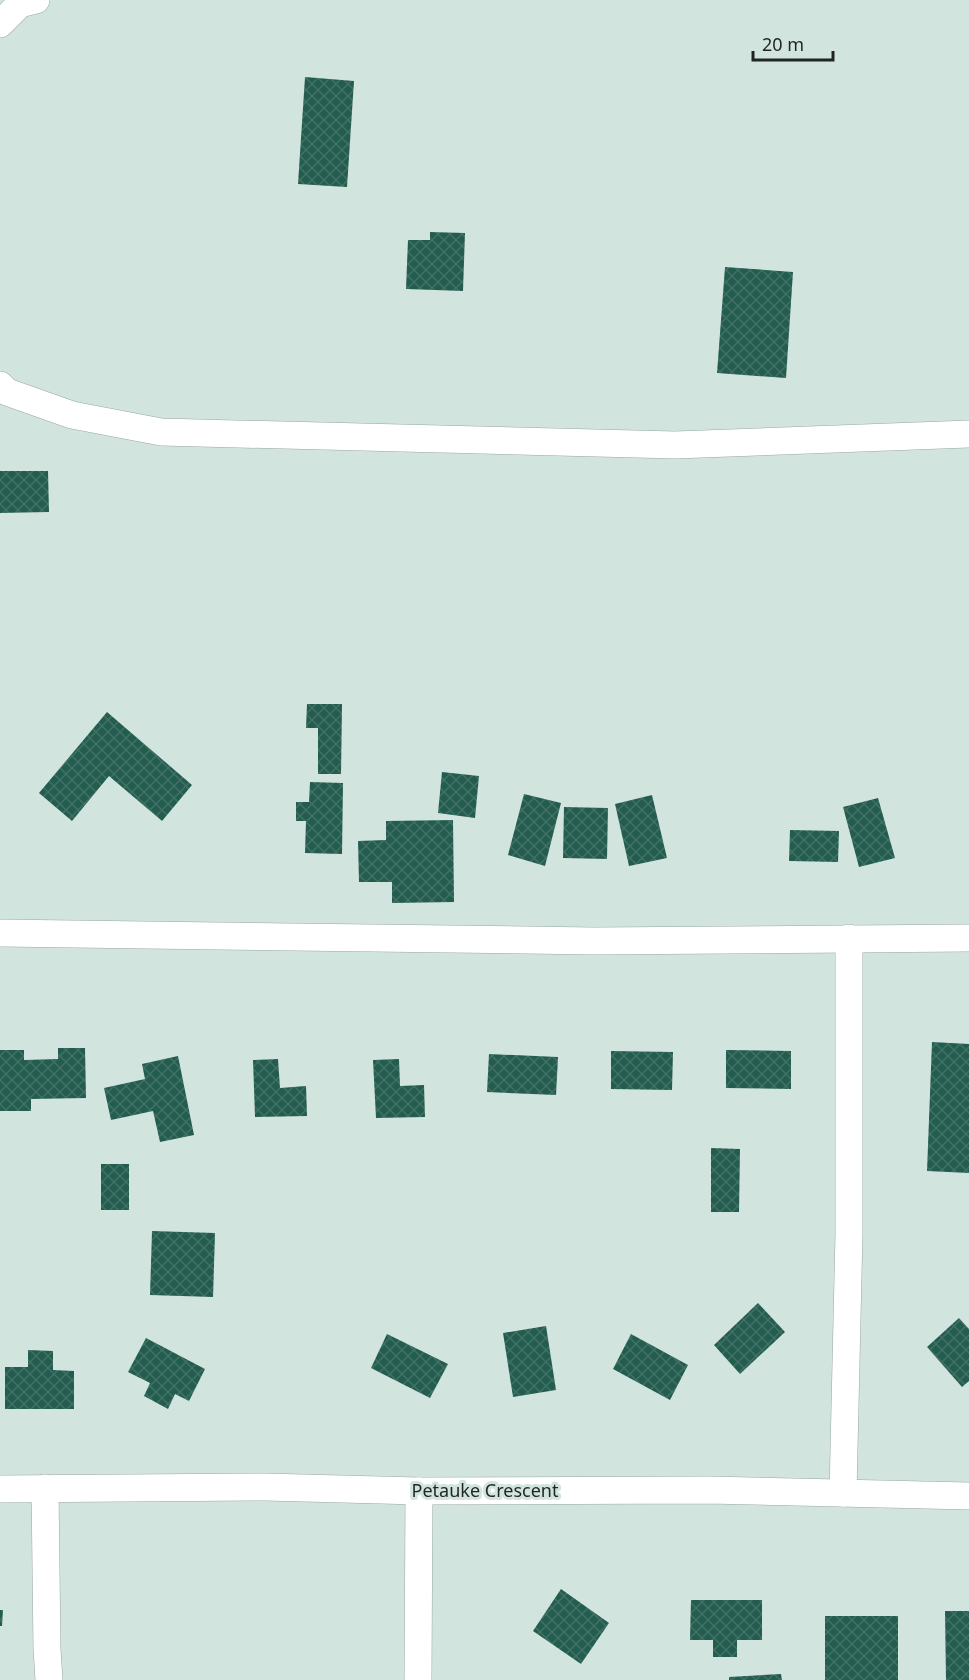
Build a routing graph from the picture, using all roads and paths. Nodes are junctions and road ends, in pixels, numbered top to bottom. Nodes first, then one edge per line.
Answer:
1 (36, 0) edge
2 (0, 24) edge
3 (0, 385) edge
4 (969, 434) edge
5 (0, 933) edge
6 (849, 938) junction
7 (969, 938) edge
8 (45, 1488) junction
9 (0, 1489) edge
10 (419, 1491) junction
11 (843, 1493) junction
12 (969, 1496) edge
13 (49, 1680) edge
14 (418, 1680) edge

1 - 2 street
3 - 4 street
5 - 6 street
6 - 7 street
6 - 11 street
8 - 9 street, Petauke Crescent
8 - 10 street, Petauke Crescent
8 - 13 street
10 - 11 street, Petauke Crescent
10 - 14 street
11 - 12 street, Petauke Crescent

